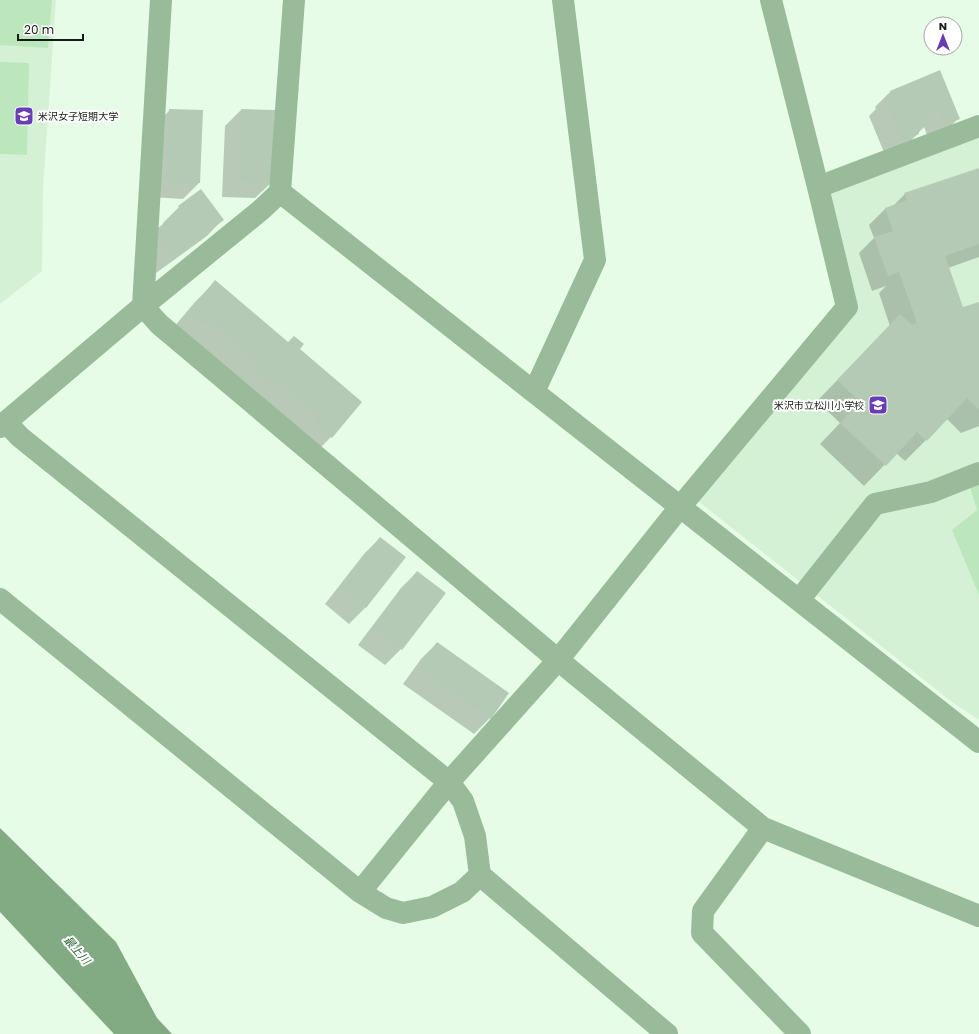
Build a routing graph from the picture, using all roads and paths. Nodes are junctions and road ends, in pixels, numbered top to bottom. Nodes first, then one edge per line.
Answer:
1 (161, 0) edge
2 (294, 0) edge
3 (563, 0) edge
4 (772, 0) edge
5 (979, 126) edge
6 (818, 187) junction
7 (280, 192) junction
8 (143, 306) junction
9 (534, 392) junction
10 (3, 425) edge
11 (979, 473) edge
12 (680, 507) junction
13 (0, 599) edge
14 (799, 600) junction
15 (558, 660) junction
16 (979, 742) edge
17 (449, 782) junction
18 (763, 828) junction
19 (480, 875) junction
20 (360, 892) junction
21 (979, 916) edge
22 (667, 1034) edge
23 (800, 1034) edge

1 - 8 street
2 - 7 street
3 - 9 street
4 - 6 street
5 - 6 street
6 - 12 street
7 - 8 street
7 - 9 street
8 - 10 street
8 - 15 street
9 - 12 street
10 - 17 street
11 - 14 street
12 - 14 street
12 - 15 street
13 - 20 street
14 - 16 street
15 - 17 street
15 - 18 street
17 - 19 street
17 - 20 street
18 - 21 street
18 - 23 street
19 - 20 street
19 - 22 street

